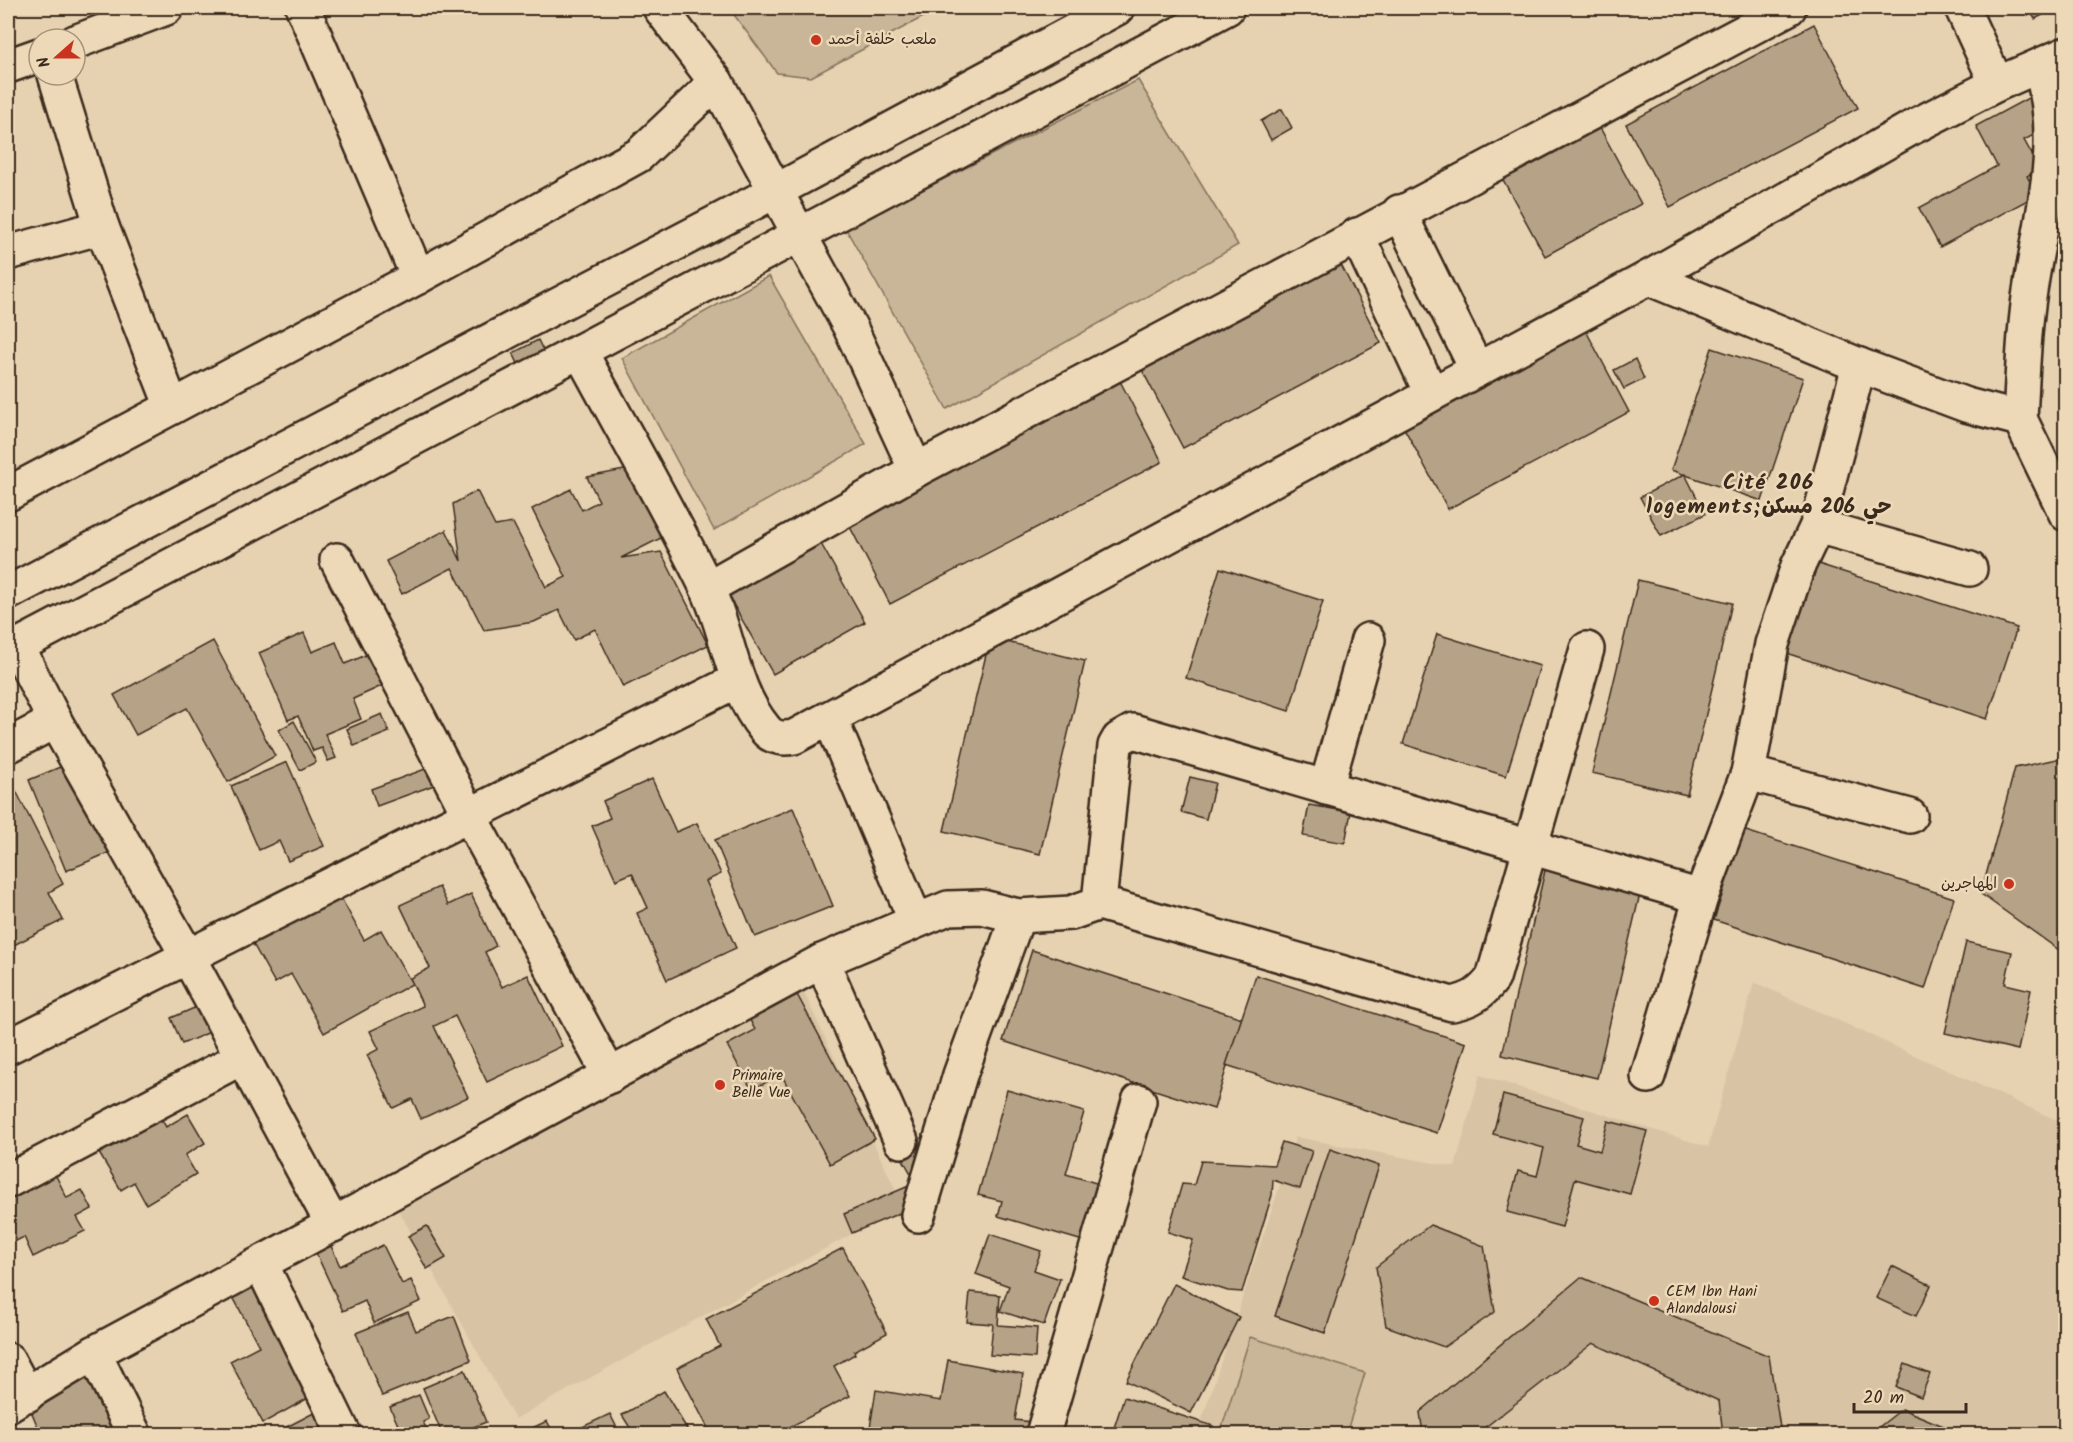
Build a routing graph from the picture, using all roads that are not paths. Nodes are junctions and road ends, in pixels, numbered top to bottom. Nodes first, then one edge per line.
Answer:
1 (166, 8) edge
2 (303, 8) edge
3 (660, 8) edge
4 (1117, 8) edge
5 (1227, 8) edge
6 (1789, 8) edge
7 (1962, 8) edge
8 (87, 38) edge
9 (27, 59) edge
10 (2052, 60) edge
11 (8, 66) edge
12 (716, 82) junction
13 (1997, 84) junction
14 (59, 87) edge
15 (774, 192) junction
16 (1399, 212) junction
17 (102, 227) junction
18 (797, 234) junction
19 (1357, 235) junction
20 (8, 253) edge
21 (418, 277) junction
22 (1648, 278) junction
23 (580, 351) junction
24 (1859, 365) junction
25 (1477, 370) junction
26 (1431, 393) junction
27 (172, 407) junction
28 (2020, 419) junction
29 (916, 470) junction
30 (8, 494) edge
31 (2066, 514) edge
32 (1817, 526) junction
33 (337, 560) dead end
34 (1970, 569) dead end
35 (707, 588) junction
36 (8, 593) edge
37 (1368, 640) dead end
38 (12, 648) edge
39 (1587, 649) dead end
40 (738, 680) junction
41 (830, 718) junction
42 (55, 721) junction
43 (8, 746) edge
44 (1748, 773) junction
45 (1326, 788) junction
46 (468, 815) junction
47 (1910, 816) dead end
48 (1530, 848) junction
49 (1701, 897) junction
50 (1099, 903) junction
51 (1018, 916) junction
52 (915, 919) junction
53 (187, 955) junction
54 (822, 961) junction
55 (8, 1047) edge
56 (241, 1058) junction
57 (610, 1076) junction
58 (1648, 1076) dead end
59 (1139, 1101) dead end
60 (901, 1141) dead end
61 (8, 1181) edge
62 (918, 1215) dead end
63 (333, 1225) junction
64 (261, 1264) junction
65 (94, 1353) junction
66 (8, 1360) edge
67 (17, 1400) edge
68 (134, 1434) edge
69 (344, 1434) edge
70 (1042, 1434) edge

1 - 8 street
2 - 21 street
3 - 12 street
4 - 15 street
5 - 18 street
6 - 16 street
7 - 13 street
9 - 11 street
10 - 13 street
10 - 28 street
12 - 15 street
12 - 21 street
13 - 22 street
14 - 17 street
15 - 18 street
15 - 36 street
16 - 19 street
16 - 25 street
17 - 20 street
17 - 27 street
18 - 23 street
18 - 29 street
19 - 26 street
19 - 29 street
21 - 27 street
22 - 24 street
22 - 25 street
23 - 35 street
23 - 38 street
24 - 28 street
24 - 32 street
25 - 26 street
26 - 41 street
27 - 30 street
28 - 31 street
29 - 35 street
32 - 34 street
32 - 44 street
33 - 46 street
35 - 40 street
37 - 45 street
38 - 42 street
39 - 48 street
40 - 41 street
40 - 46 street
41 - 52 street
42 - 43 street
42 - 53 street
44 - 47 street
44 - 49 street
45 - 48 street
45 - 50 street
46 - 53 street
46 - 57 street
48 - 49 street
48 - 50 street
49 - 58 street
50 - 51 street
51 - 52 street
51 - 62 street
52 - 54 street
53 - 55 street
53 - 56 street
54 - 57 street
54 - 60 street
56 - 61 street
56 - 63 street
57 - 63 street
59 - 70 street
63 - 64 street
64 - 65 street
64 - 69 street
65 - 67 street
65 - 68 street
66 - 67 street

